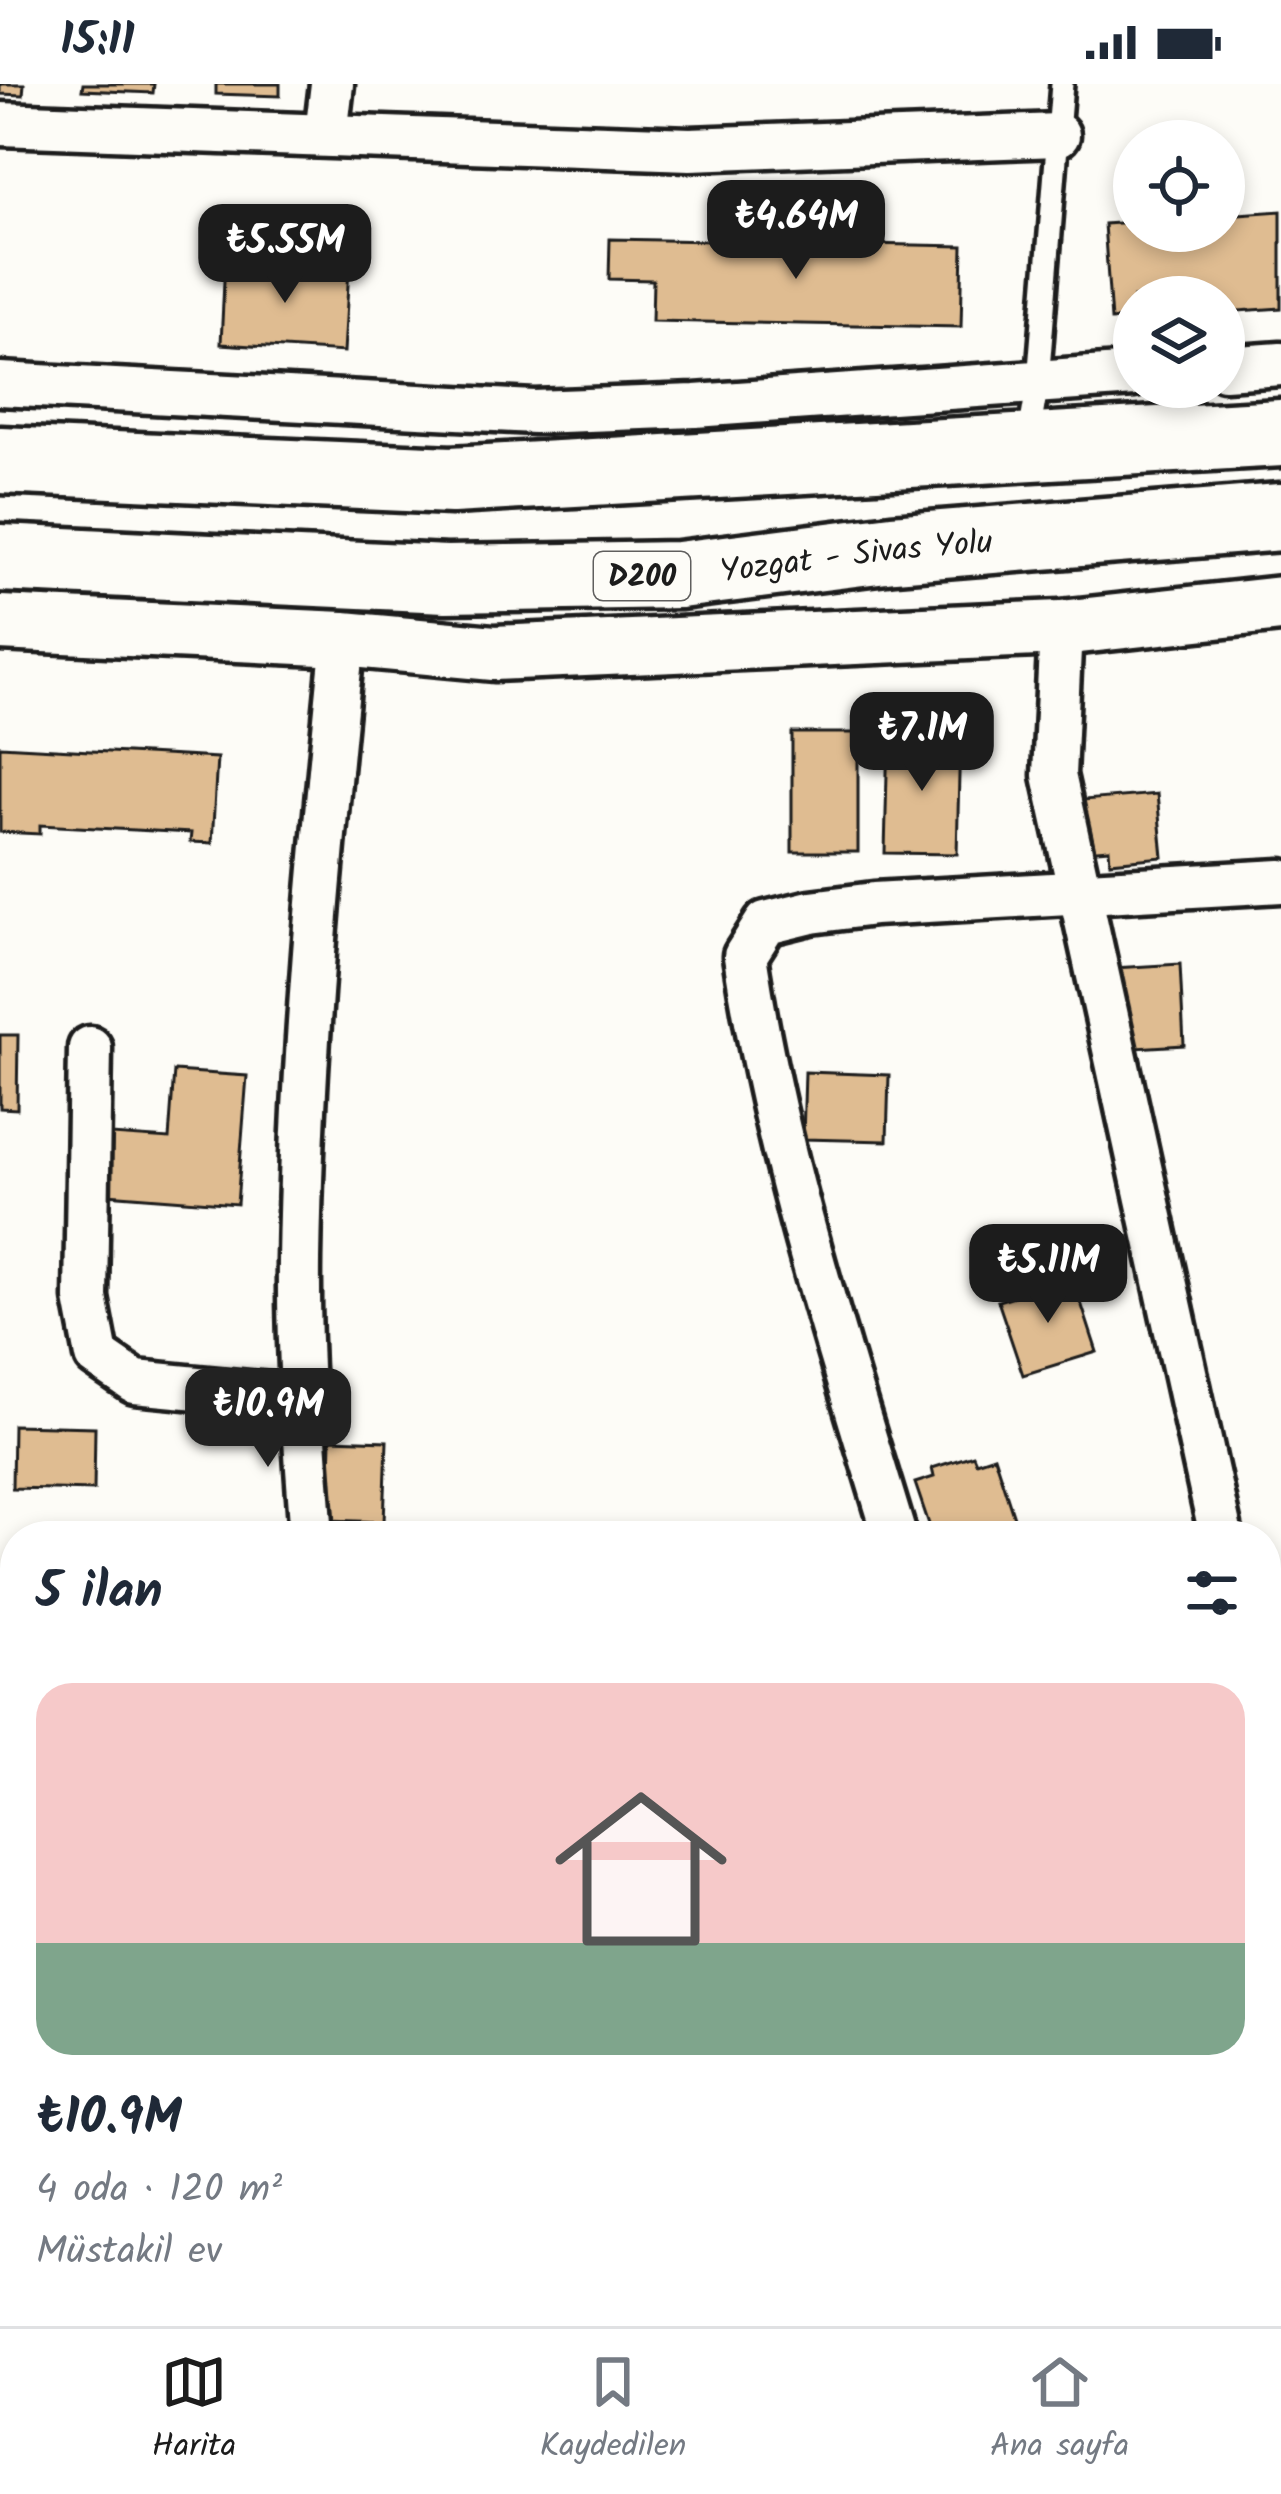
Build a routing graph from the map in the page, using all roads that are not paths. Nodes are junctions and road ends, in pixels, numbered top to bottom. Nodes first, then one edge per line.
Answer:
1 (332, 84) edge
2 (1062, 84) edge
3 (0, 124) edge
4 (326, 135) junction
5 (1058, 135) junction
6 (1281, 364) edge
7 (1245, 367) edge
8 (1113, 377) edge
9 (1038, 382) junction
10 (0, 384) edge
11 (1281, 433) edge
12 (1027, 447) junction
13 (0, 460) edge
14 (1281, 517) edge
15 (0, 558) edge
16 (1281, 604) edge
17 (0, 623) edge
18 (1061, 628) junction
19 (343, 639) junction
20 (1281, 881) edge
21 (1078, 891) junction
22 (90, 1048) dead end
23 (301, 1398) junction
24 (311, 1521) edge
25 (891, 1521) edge
26 (1218, 1521) edge

1 - 4 street
2 - 5 lane
3 - 4 street
4 - 5 street
5 - 9 lane
6 - 7 street
8 - 9 street
9 - 10 street
9 - 12 lane
11 - 12 highway
12 - 13 highway
14 - 15 highway, Yozgat - Sivas Yolu / D200
16 - 18 street
17 - 19 street
18 - 19 street
18 - 21 street
19 - 23 street
20 - 21 street
21 - 25 street
21 - 26 street
22 - 23 street
23 - 24 street

